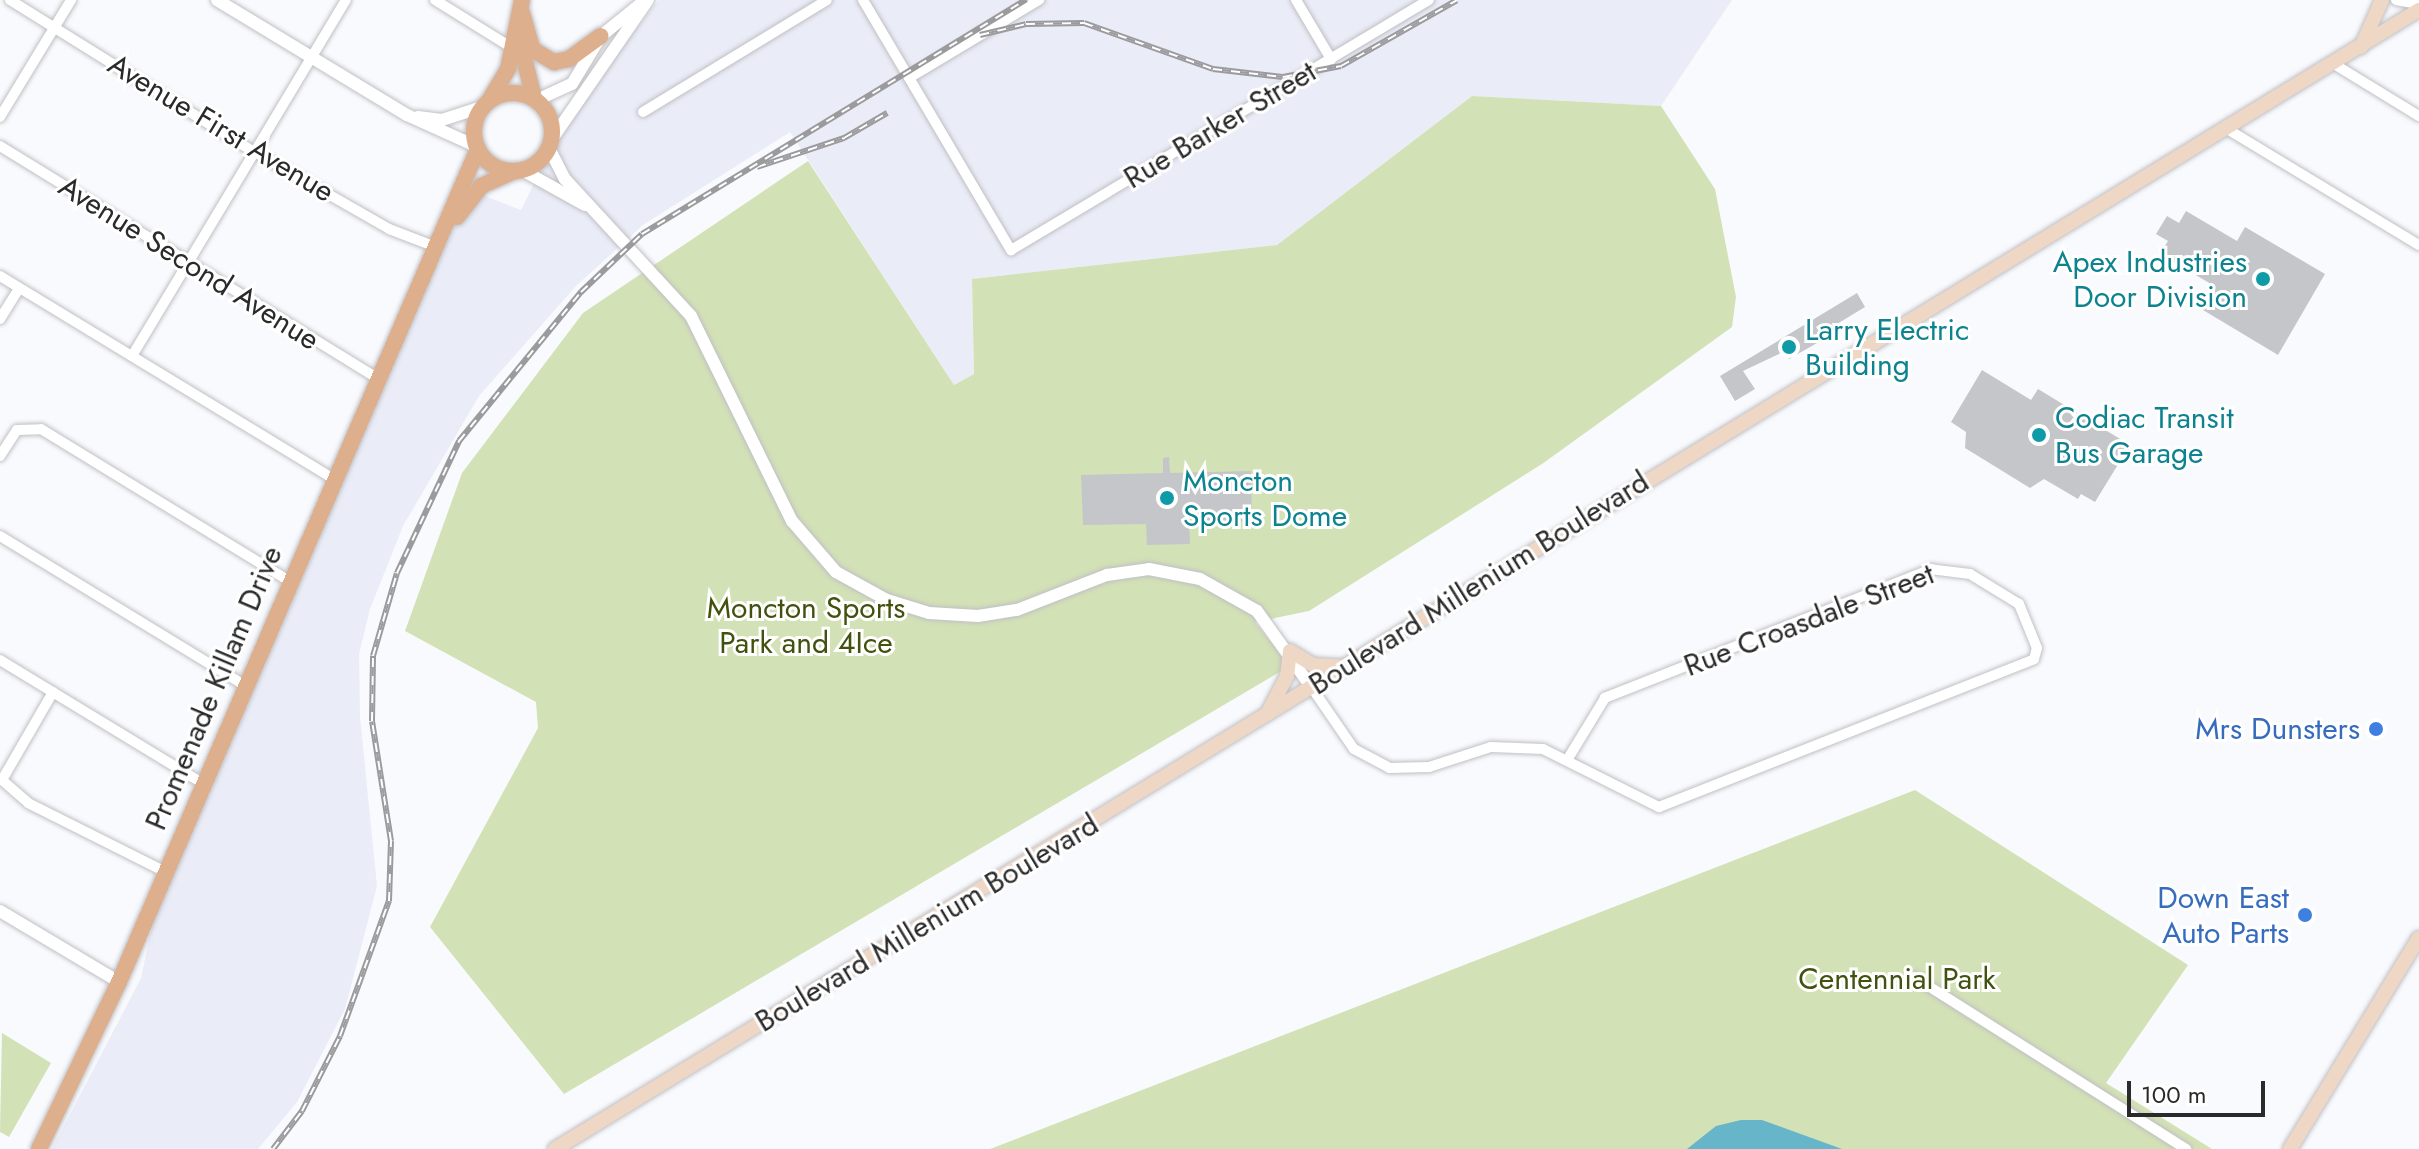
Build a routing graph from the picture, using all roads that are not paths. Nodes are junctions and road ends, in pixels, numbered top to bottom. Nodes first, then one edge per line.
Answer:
1 (10, 0) edge
2 (71, 0) edge
3 (217, 0) edge
4 (346, 0) edge
5 (435, 0) edge
6 (647, 0) edge
7 (827, 0) edge
8 (863, 0) edge
9 (1039, 0) edge
10 (1296, 0) edge
11 (1429, 0) edge
12 (2382, 0) edge
13 (2396, 0) edge
14 (814, 3) edge
15 (523, 4) edge
16 (2419, 7) edge
17 (55, 26) junction
18 (601, 36) junction
19 (2361, 47) junction
20 (512, 48) junction
21 (311, 57) junction
22 (1331, 59) junction
23 (2334, 64) junction
24 (909, 78) junction
25 (535, 99) junction
26 (486, 104) junction
27 (643, 112) dead end
28 (407, 115) junction
29 (2419, 116) edge
30 (0, 117) edge
31 (2224, 127) junction
32 (550, 144) junction
33 (0, 146) edge
34 (477, 148) junction
35 (253, 151) junction
36 (518, 170) junction
37 (605, 217) junction
38 (2419, 245) edge
39 (436, 247) junction
40 (188, 262) junction
41 (0, 276) edge
42 (19, 288) junction
43 (0, 319) edge
44 (132, 356) junction
45 (378, 379) junction
46 (0, 456) edge
47 (335, 480) junction
48 (0, 536) edge
49 (291, 582) junction
50 (1290, 651) junction
51 (0, 660) edge
52 (1347, 667) junction
53 (246, 686) junction
54 (1312, 688) junction
55 (53, 692) junction
56 (1266, 716) junction
57 (1569, 757) junction
58 (204, 784) junction
59 (166, 872) junction
60 (0, 911) edge
61 (2419, 938) edge
62 (1914, 977) dead end
63 (119, 982) junction
64 (39, 1149) edge
65 (555, 1149) edge
66 (2186, 1149) edge
67 (2290, 1149) edge

1 - 17 street, Avenue First Avenue
2 - 17 street
3 - 21 street
4 - 21 street
5 - 20 street
6 - 18 street
6 - 32 street
7 - 14 street
8 - 24 street
9 - 24 street
10 - 22 street
11 - 22 street, Rue Barker Street
12 - 19 main road
13 - 16 street
14 - 27 street
15 - 18 main road
15 - 20 main road
15 - 25 main road
16 - 19 main road, Boulevard Millenium Boulevard
17 - 30 street
17 - 35 street, Avenue First Avenue
18 - 25 street
19 - 23 main road, Boulevard Millenium Boulevard
20 - 26 main road
21 - 28 street
21 - 35 street
22 - 24 street, Rue Barker Street
23 - 29 street
23 - 31 main road, Boulevard Millenium Boulevard
25 - 26 main road
25 - 32 main road
26 - 28 street
26 - 34 main road
28 - 34 street
31 - 38 street
31 - 52 main road, Boulevard Millenium Boulevard
32 - 36 main road
32 - 37 street
33 - 40 street, Avenue Second Avenue
34 - 36 main road
34 - 39 main road, Promenade Killam Drive
35 - 39 street, Avenue First Avenue
35 - 40 street
36 - 37 street
36 - 39 main road, Promenade Killam Drive
37 - 50 street
39 - 45 main road, Promenade Killam Drive
40 - 44 street
40 - 45 street, Avenue Second Avenue
41 - 42 street
42 - 43 street
42 - 44 street
44 - 47 street
45 - 47 main road, Promenade Killam Drive
46 - 49 street
47 - 49 main road, Promenade Killam Drive
48 - 53 street
49 - 53 main road, Promenade Killam Drive
50 - 52 main road
50 - 54 street
50 - 56 main road
51 - 55 street
52 - 54 main road, Boulevard Millenium Boulevard
53 - 58 main road, Promenade Killam Drive
54 - 56 main road, Boulevard Millenium Boulevard
54 - 57 street
55 - 58 street
55 - 59 street
56 - 65 main road, Boulevard Millenium Boulevard
57 - 57 street, Rue Croasdale Street
58 - 59 main road, Promenade Killam Drive
59 - 63 main road, Promenade Killam Drive
60 - 63 street
61 - 67 main road
62 - 66 street
63 - 64 main road, Promenade Killam Drive

